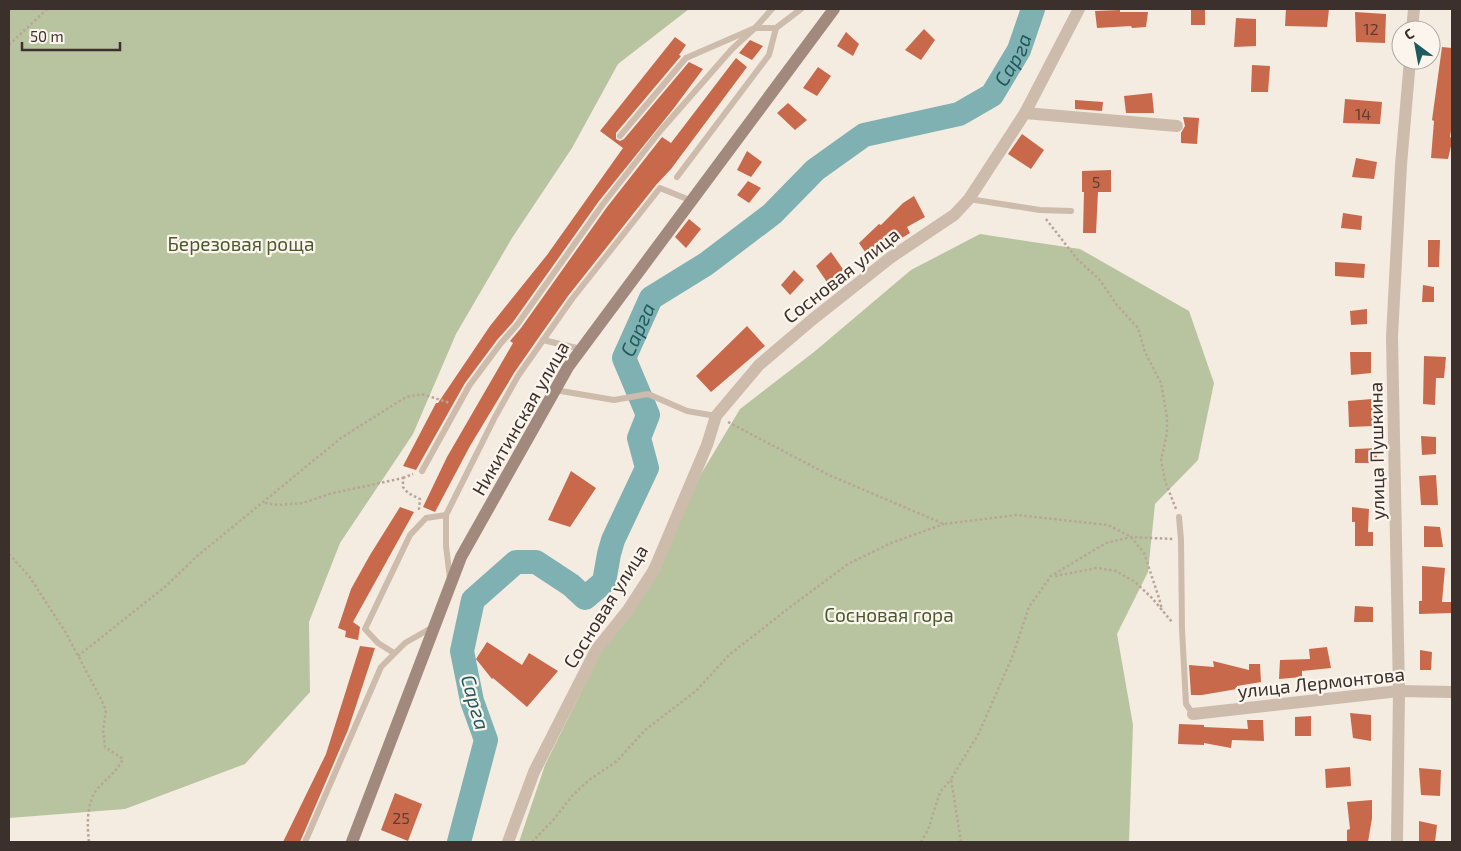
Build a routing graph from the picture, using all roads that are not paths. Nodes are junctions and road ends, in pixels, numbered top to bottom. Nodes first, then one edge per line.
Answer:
1 (772, 9) edge
2 (801, 9) edge
3 (834, 9) edge
4 (1079, 9) edge
5 (755, 28) junction
6 (776, 28) junction
7 (1409, 70) edge
8 (1025, 113) junction
9 (1176, 126) dead end
10 (620, 136) dead end
11 (677, 177) dead end
12 (970, 199) junction
13 (692, 201) junction
14 (1072, 212) dead end
15 (543, 340) junction
16 (581, 349) junction
17 (555, 390) junction
18 (716, 416) junction
19 (422, 472) dead end
20 (446, 515) junction
21 (1179, 518) road end
22 (450, 585) junction
23 (434, 626) junction
24 (394, 653) junction
25 (1399, 691) junction
26 (1452, 692) edge
27 (1193, 714) joint
28 (305, 842) edge
29 (352, 842) edge
30 (508, 842) edge
31 (1397, 842) edge

1 - 5 lane
2 - 6 lane
3 - 13 street, Никитинская улица
4 - 8 street, Сосновая улица
5 - 6 lane
5 - 10 lane
5 - 19 lane
6 - 11 lane
7 - 25 street, улица Пушкина
8 - 9 street
8 - 12 street, Сосновая улица
12 - 14 lane
12 - 18 street, Сосновая улица
13 - 15 lane
13 - 16 street, Никитинская улица
15 - 16 lane
15 - 20 lane
16 - 17 street, Никитинская улица
17 - 18 lane
17 - 22 street, Никитинская улица
18 - 30 street, Сосновая улица
20 - 22 lane
20 - 24 lane
21 - 27 lane
22 - 23 street, Никитинская улица
23 - 24 lane
23 - 29 street, Никитинская улица
24 - 28 lane
25 - 26 street, улица Лермонтова
25 - 27 street, улица Лермонтова
25 - 31 street, улица Пушкина

